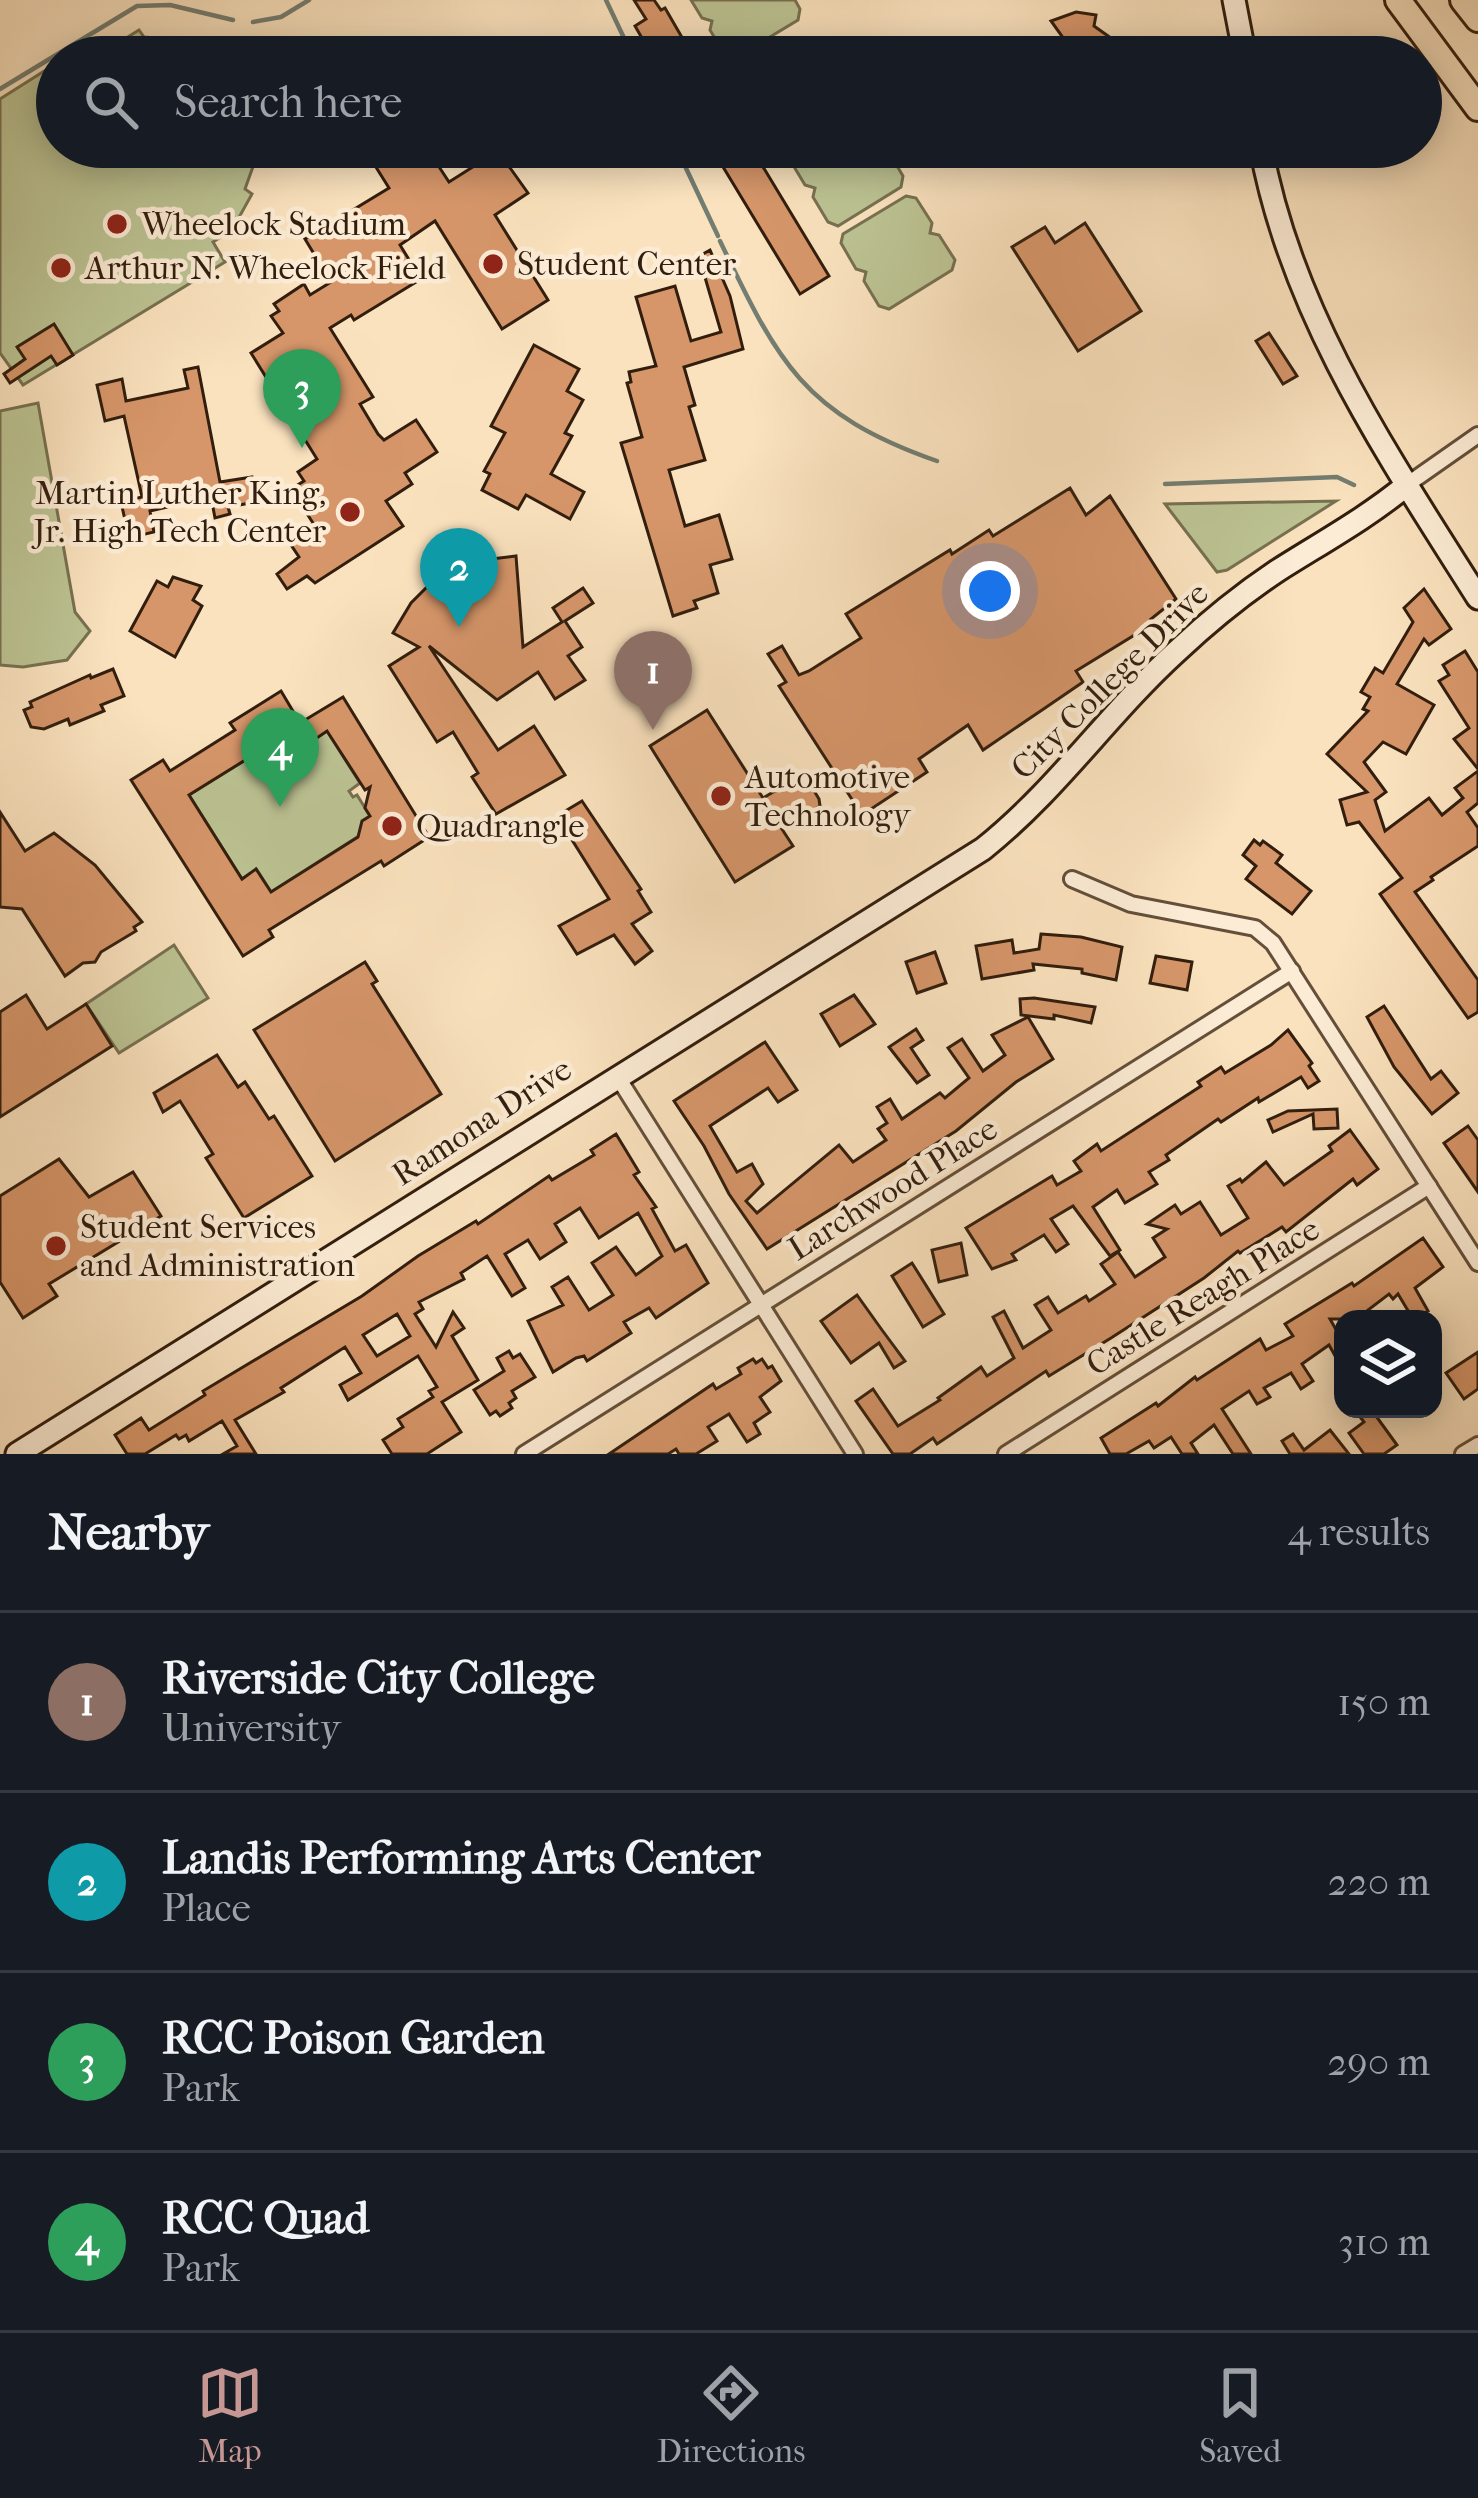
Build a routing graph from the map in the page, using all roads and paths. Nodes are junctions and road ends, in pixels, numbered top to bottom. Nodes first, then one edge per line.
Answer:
1 (1234, 0) edge
2 (1398, 0) edge
3 (1463, 0) edge
4 (1478, 19) edge
5 (1241, 36) edge
6 (1425, 36) edge
7 (1442, 59) edge
8 (1478, 108) edge
9 (1266, 168) edge
10 (1478, 435) edge
11 (1408, 484) junction
12 (1478, 598) edge
13 (983, 849) joint
14 (1072, 879) dead end
15 (1292, 971) junction
16 (617, 1076) junction
17 (1429, 1186) junction
18 (1478, 1263) edge
19 (761, 1304) junction
20 (1478, 1445) edge
21 (17, 1454) edge
22 (524, 1454) edge
23 (855, 1454) edge
24 (1006, 1454) edge
25 (1463, 1454) edge

1 - 5 street
2 - 6 highway
3 - 4 highway
7 - 8 highway
9 - 11 street
10 - 11 street
11 - 12 street
11 - 13 street, City College Drive
13 - 16 street, Ramona Drive
14 - 15 street
15 - 17 street
15 - 19 street, Larchwood Place
16 - 19 street
16 - 21 street, Ramona Drive
17 - 18 street
17 - 24 street, Castle Reagh Place
19 - 22 street, Larchwood Place
19 - 23 street
20 - 25 street

